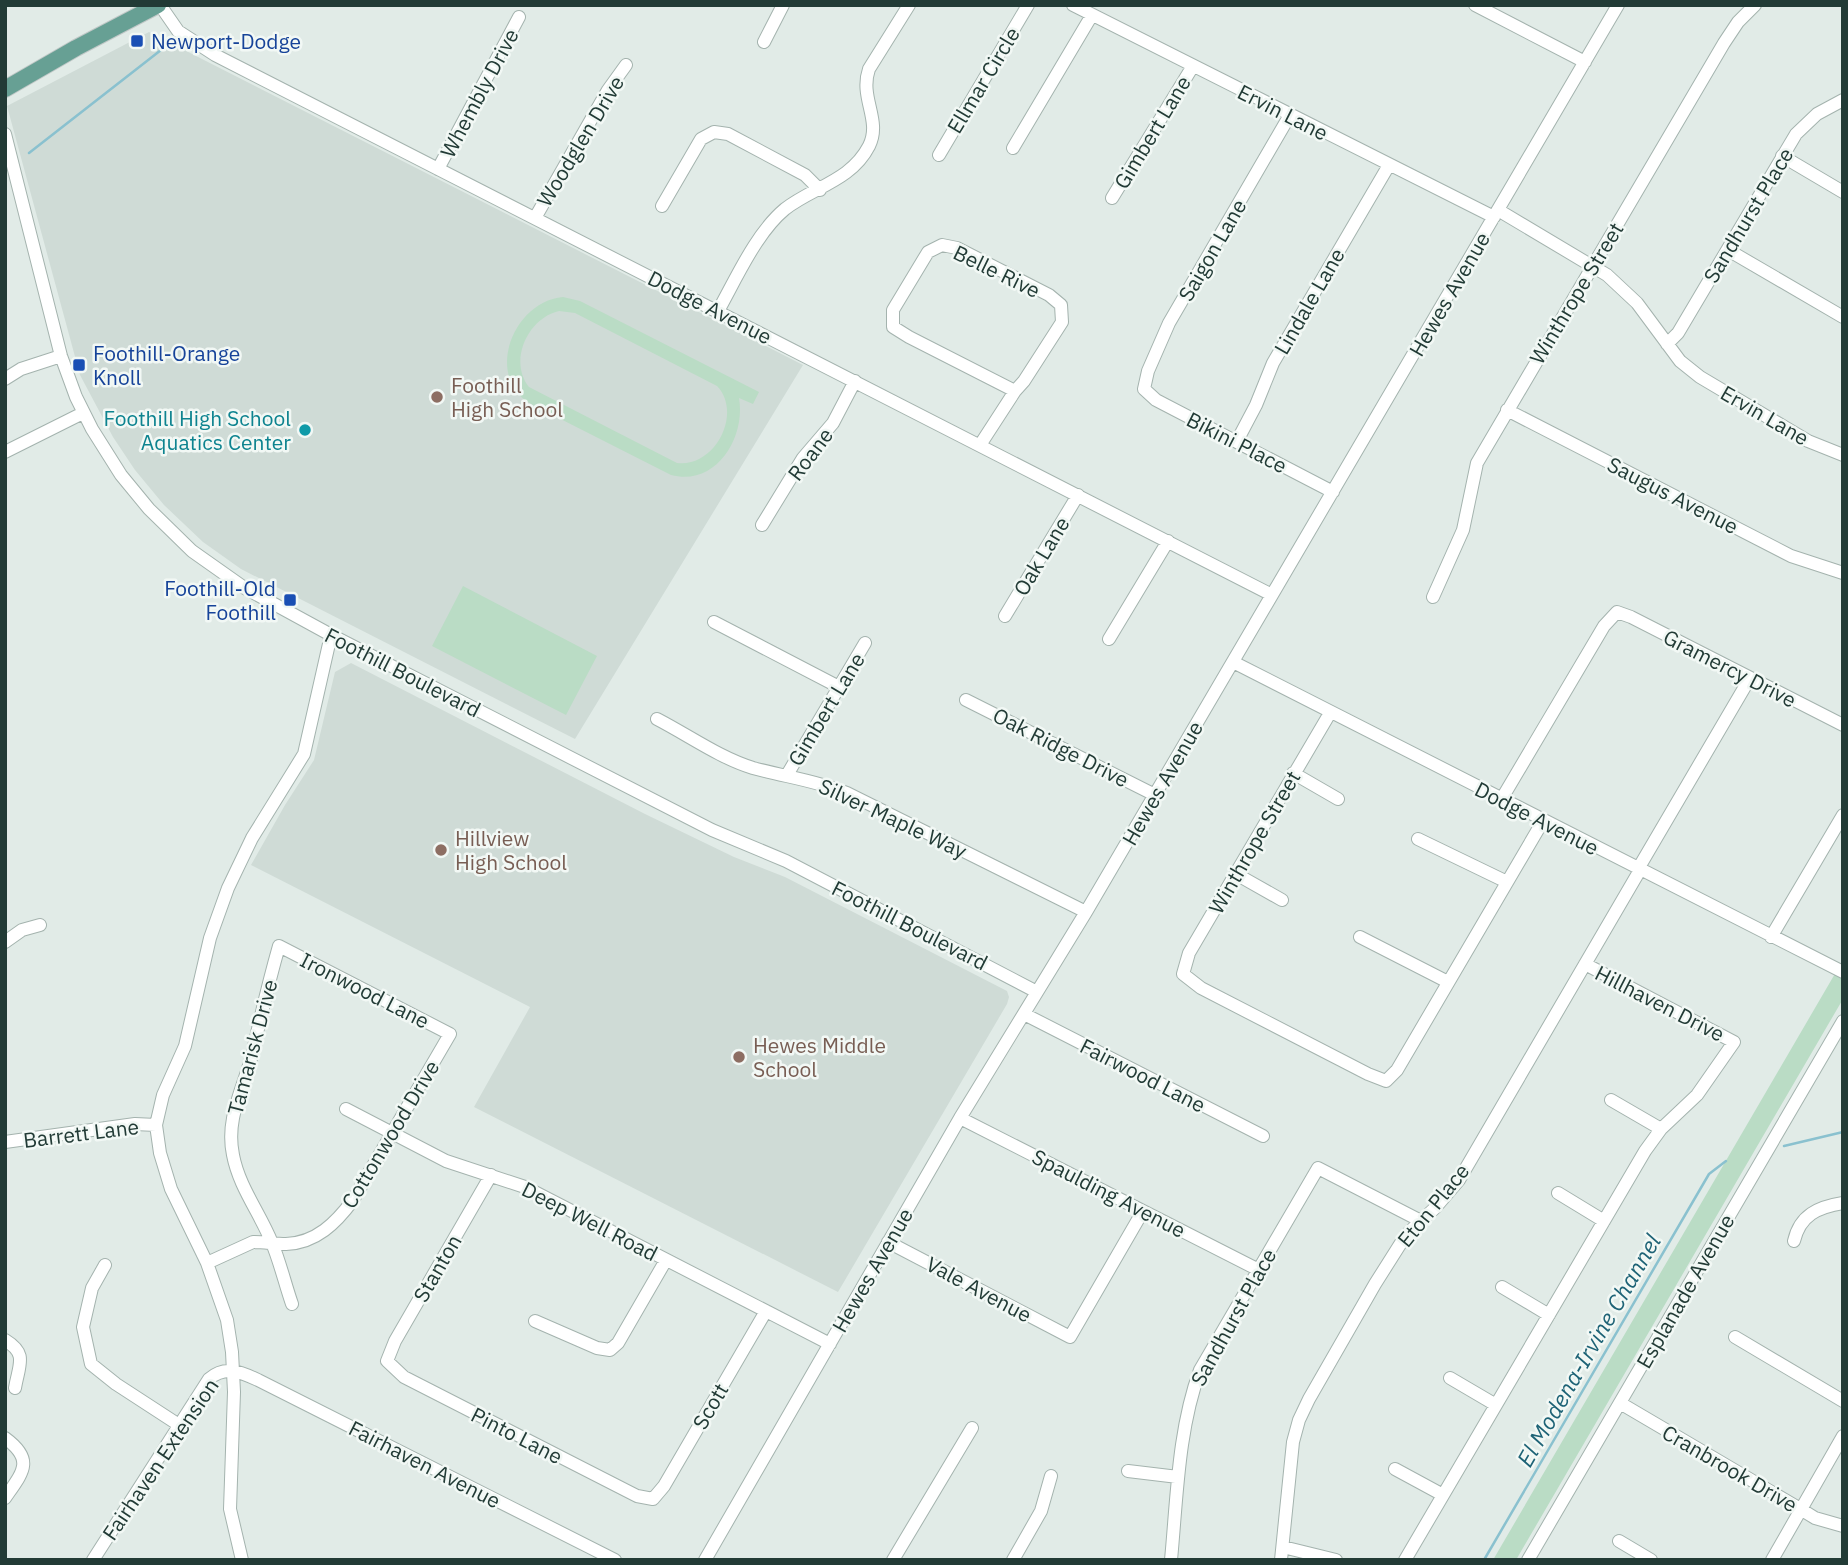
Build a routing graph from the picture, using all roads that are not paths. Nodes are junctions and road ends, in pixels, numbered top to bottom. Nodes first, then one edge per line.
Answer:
1 (159, 5) edge
2 (783, 5) edge
3 (909, 5) edge
4 (1028, 5) edge
5 (1073, 5) edge
6 (1476, 5) edge
7 (1618, 5) edge
8 (1755, 5) edge
9 (1092, 15) junction
10 (519, 17) dead end
11 (764, 42) dead end
12 (1585, 62) junction
13 (626, 65) dead end
14 (1192, 66) junction
15 (5, 89) edge
16 (1843, 100) edge
17 (1290, 115) junction
18 (5, 134) edge
19 (1013, 148) dead end
20 (939, 155) dead end
21 (1782, 156) junction
22 (1389, 165) junction
23 (438, 169) junction
24 (820, 190) junction
25 (1843, 192) edge
26 (1112, 198) dead end
27 (662, 206) dead end
28 (1496, 214) junction
29 (535, 218) junction
30 (1728, 250) junction
31 (1593, 266) junction
32 (718, 312) junction
33 (1843, 317) edge
34 (1667, 344) junction
35 (61, 356) junction
36 (5, 379) edge
37 (855, 381) junction
38 (1144, 389) joint
39 (1015, 391) junction
40 (1507, 410) junction
41 (83, 413) junction
42 (1237, 441) junction
43 (980, 445) junction
44 (5, 452) edge
45 (1843, 455) edge
46 (1333, 492) junction
47 (1078, 495) junction
48 (762, 525) dead end
49 (1168, 541) junction
50 (1843, 573) edge
51 (1272, 595) junction
52 (1433, 597) dead end
53 (1004, 616) dead end
54 (715, 622) dead end
55 (331, 635) junction
56 (1110, 639) dead end
57 (865, 643) dead end
58 (1233, 662) junction
59 (1750, 678) junction
60 (839, 687) junction
61 (966, 700) dead end
62 (1330, 713) junction
63 (657, 719) dead end
64 (1843, 725) edge
65 (1293, 773) junction
66 (787, 775) junction
67 (1155, 795) junction
68 (1338, 799) dead end
69 (1501, 800) junction
70 (1843, 815) edge
71 (1543, 821) junction
72 (1418, 839) dead end
73 (1639, 869) junction
74 (1236, 874) junction
75 (1507, 882) junction
76 (1282, 900) dead end
77 (1086, 912) junction
78 (40, 925) dead end
79 (1360, 937) dead end
80 (1771, 937) junction
81 (5, 942) edge
82 (279, 946) joint
83 (1585, 964) junction
84 (1843, 972) edge
85 (1448, 982) junction
86 (1037, 992) junction
87 (1024, 1014) junction
88 (1843, 1021) edge
89 (450, 1034) joint
90 (1611, 1100) dead end
91 (346, 1109) dead end
92 (960, 1118) junction
93 (156, 1125) junction
94 (1661, 1129) junction
95 (393, 1133) junction
96 (1263, 1136) dead end
97 (5, 1142) edge
98 (491, 1175) junction
99 (1558, 1193) dead end
100 (1843, 1203) edge
101 (1143, 1210) junction
102 (1420, 1221) junction
103 (1604, 1221) junction
104 (1794, 1241) dead end
105 (272, 1242) junction
106 (888, 1242) junction
107 (666, 1259) junction
108 (207, 1263) junction
109 (105, 1265) dead end
110 (1257, 1269) junction
111 (1502, 1287) dead end
112 (292, 1304) dead end
113 (766, 1311) junction
114 (1549, 1315) junction
115 (535, 1321) dead end
116 (1735, 1337) dead end
117 (5, 1340) edge
118 (830, 1344) junction
119 (387, 1361) joint
120 (233, 1370) junction
121 (1450, 1378) dead end
122 (15, 1388) dead end
123 (1843, 1401) edge
124 (1620, 1403) junction
125 (1496, 1405) junction
126 (179, 1425) junction
127 (972, 1428) dead end
128 (1843, 1436) edge
129 (5, 1438) edge
130 (1395, 1469) dead end
131 (1128, 1471) dead end
132 (1051, 1476) dead end
133 (1178, 1477) junction
134 (1443, 1495) junction
135 (5, 1498) edge
136 (653, 1499) joint
137 (1802, 1510) junction
138 (1843, 1525) edge
139 (1619, 1541) dead end
140 (1282, 1554) edge
141 (93, 1560) edge
142 (242, 1560) edge
143 (615, 1560) edge
144 (705, 1560) edge
145 (893, 1560) edge
146 (1013, 1560) edge
147 (1171, 1560) edge
148 (1336, 1560) edge
149 (1405, 1560) edge
150 (1528, 1560) edge
151 (1651, 1560) edge
152 (1772, 1560) edge

1 - 15 main road
1 - 23 street, Dodge Avenue
2 - 11 street
3 - 24 street
4 - 20 street, Ellmar Circle
5 - 9 street, Ervin Lane
6 - 12 street
7 - 12 street, Hewes Avenue
8 - 31 street, Winthrope Street
9 - 14 street, Ervin Lane
9 - 19 street
10 - 23 street, Whembly Drive
12 - 28 street, Hewes Avenue
13 - 29 street, Woodglen Drive
14 - 17 street, Ervin Lane
14 - 26 street, Gimbert Lane
16 - 21 street, Sandhurst Place
17 - 22 street, Ervin Lane
17 - 38 street, Saigon Lane
18 - 35 street, Foothill Boulevard
21 - 25 street
21 - 30 street, Sandhurst Place
22 - 28 street, Ervin Lane
22 - 42 street, Lindale Lane
23 - 29 street, Dodge Avenue
24 - 27 street
24 - 32 street
28 - 31 street, Ervin Lane
28 - 46 street, Hewes Avenue
29 - 32 street, Dodge Avenue
30 - 33 street
30 - 34 street, Sandhurst Place
31 - 34 street, Ervin Lane
31 - 40 street, Winthrope Street
32 - 37 street, Dodge Avenue
34 - 45 street, Ervin Lane
35 - 36 street
35 - 41 street, Foothill Boulevard
37 - 43 street, Dodge Avenue
37 - 48 street, Roane
38 - 42 street, Bikini Place
39 - 39 street, Belle Rive
39 - 43 street, Belle Rive
40 - 50 street, Saugus Avenue
40 - 52 street, Winthrope Street
41 - 44 street
41 - 55 street, Foothill Boulevard
42 - 46 street, Bikini Place
43 - 47 street, Dodge Avenue
46 - 51 street, Hewes Avenue
47 - 49 street, Dodge Avenue
47 - 53 street, Oak Lane
49 - 51 street, Dodge Avenue
49 - 56 street
51 - 58 street, Hewes Avenue
54 - 60 street
55 - 86 street, Foothill Boulevard
55 - 93 street
57 - 60 street, Gimbert Lane
58 - 62 street, Dodge Avenue
58 - 67 street, Hewes Avenue
59 - 64 street, Gramercy Drive
59 - 69 street, Gramercy Drive
59 - 73 street, Eton Place
60 - 66 street, Gimbert Lane
61 - 67 street, Oak Ridge Drive
62 - 65 street, Winthrope Street
62 - 69 street, Dodge Avenue
63 - 66 street, Silver Maple Way
65 - 68 street
65 - 74 street, Winthrope Street
66 - 77 street, Silver Maple Way
67 - 77 street, Hewes Avenue
69 - 71 street, Dodge Avenue
70 - 80 street
71 - 73 street, Dodge Avenue
71 - 75 street
72 - 75 street
73 - 80 street, Dodge Avenue
73 - 83 street, Eton Place
74 - 76 street
74 - 85 street, Winthrope Street
75 - 85 street
77 - 86 street, Hewes Avenue
78 - 81 street
79 - 85 street
80 - 84 street, Dodge Avenue
82 - 89 street, Ironwood Lane
82 - 105 street, Tamarisk Drive
83 - 94 street, Hillhaven Drive
83 - 102 street, Eton Place
86 - 87 street, Hewes Avenue
87 - 92 street, Hewes Avenue
87 - 96 street, Fairwood Lane
88 - 124 street, Esplanade Avenue
89 - 95 street, Cottonwood Drive
90 - 94 street
91 - 95 street, Deep Well Road
92 - 101 street, Spaulding Avenue
92 - 106 street, Hewes Avenue
93 - 97 street, Barrett Lane
93 - 108 street
94 - 103 street
95 - 98 street, Deep Well Road
95 - 105 street, Cottonwood Drive
98 - 107 street, Deep Well Road
98 - 119 street, Stanton
99 - 103 street
100 - 104 street
101 - 106 street, Vale Avenue
101 - 110 street, Spaulding Avenue
102 - 110 street, Sandhurst Place
102 - 140 street, Eton Place
103 - 114 street
105 - 108 street, Cottonwood Drive
105 - 112 street, Tamarisk Drive
106 - 118 street, Hewes Avenue
107 - 113 street, Deep Well Road
107 - 115 street
108 - 120 street
109 - 126 street
110 - 133 street, Sandhurst Place
111 - 114 street
113 - 118 street, Deep Well Road
113 - 136 street, Scott
114 - 125 street
116 - 123 street
117 - 122 street
118 - 144 street, Hewes Avenue
119 - 136 street, Pinto Lane
120 - 126 street, Fairhaven Extension
120 - 142 street
120 - 143 street, Fairhaven Avenue
121 - 125 street
124 - 137 street, Cranbrook Drive
124 - 150 street, Esplanade Avenue
125 - 134 street
126 - 141 street, Fairhaven Extension
127 - 145 street
128 - 137 street
129 - 135 street
130 - 134 street
131 - 133 street
132 - 146 street
133 - 147 street, Sandhurst Place
134 - 149 street
137 - 138 street, Cranbrook Drive
137 - 152 street
139 - 151 street
140 - 148 street

